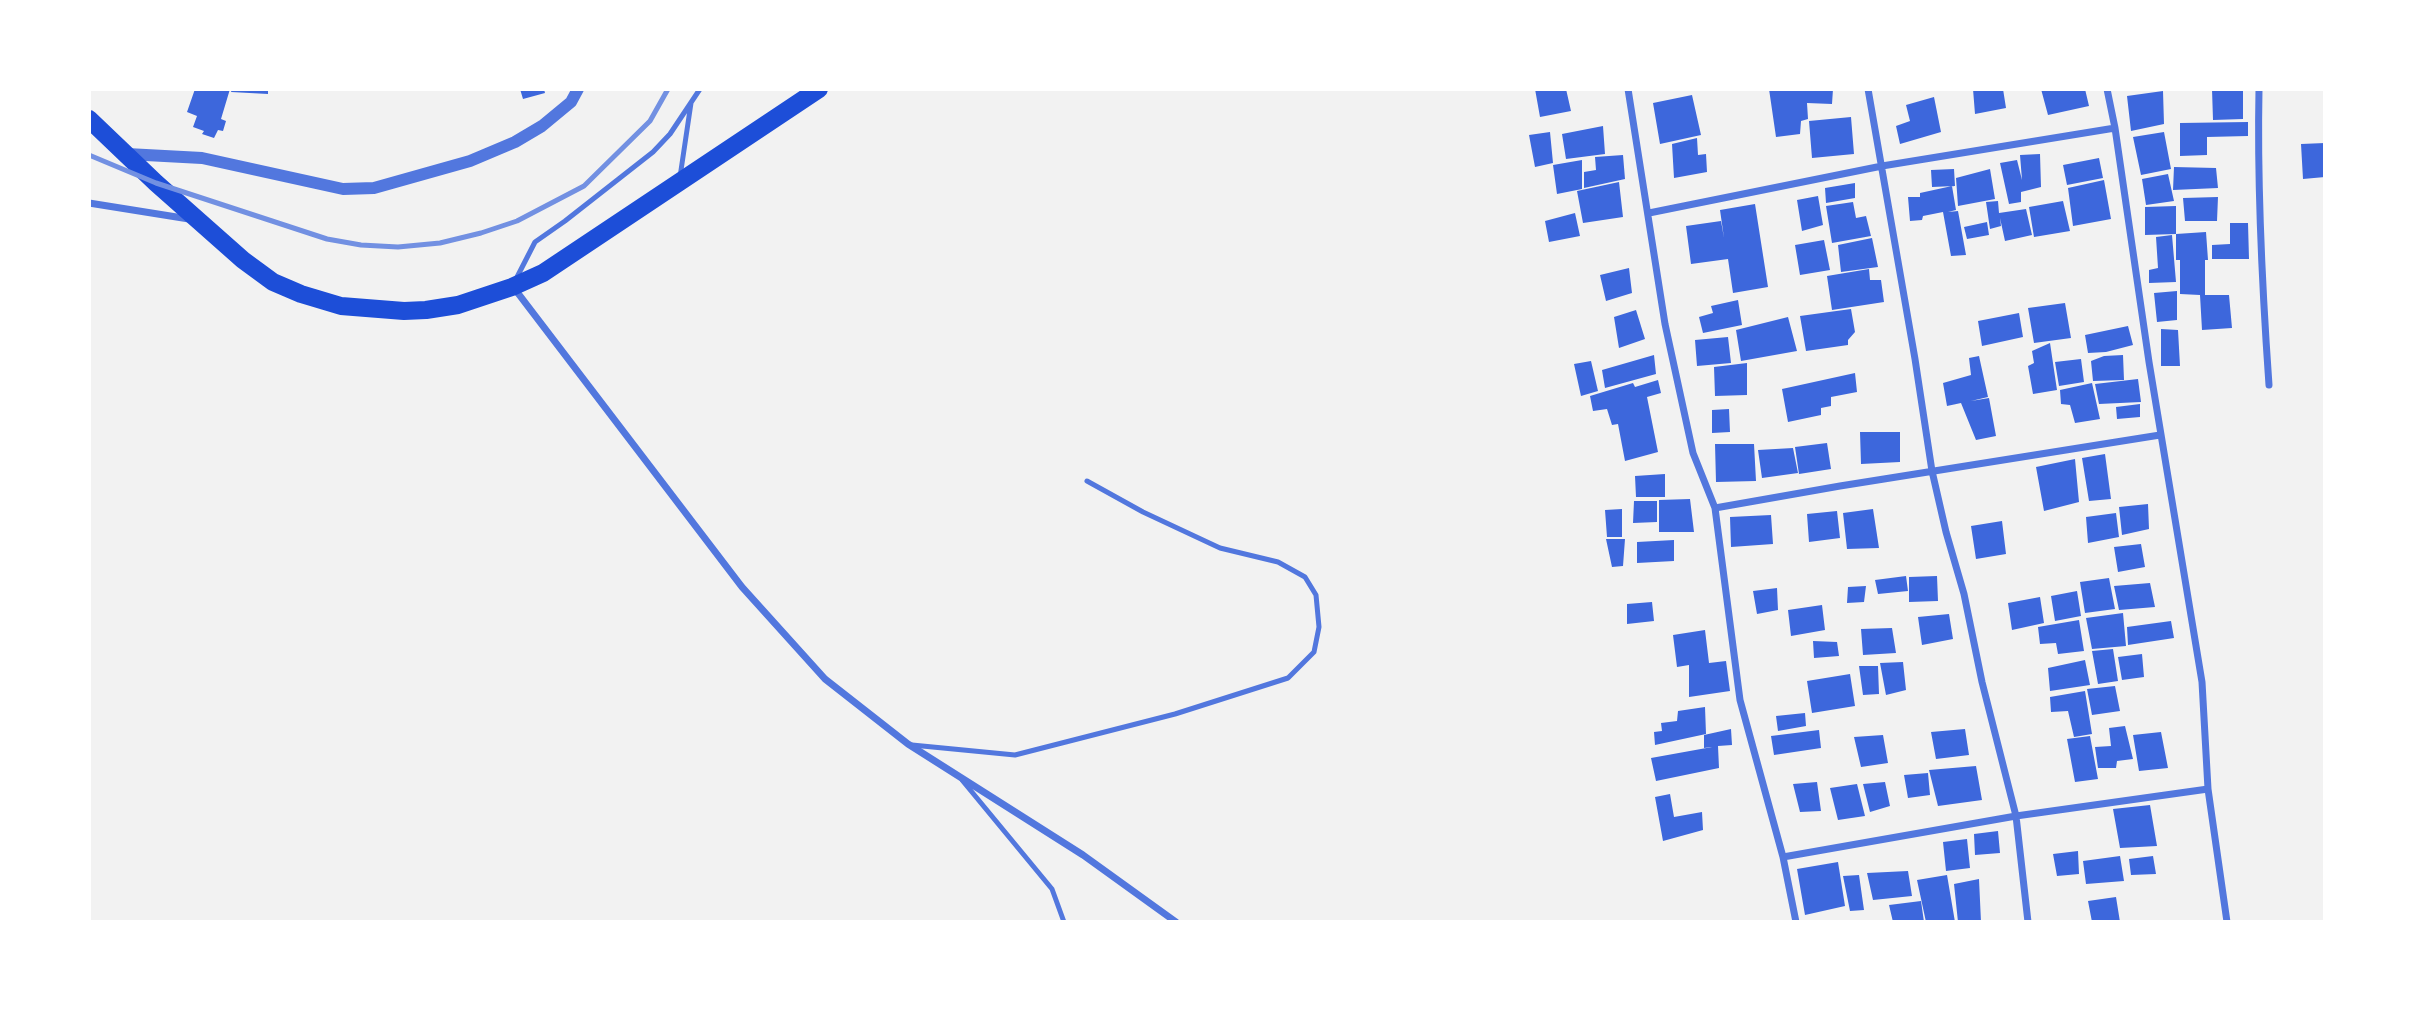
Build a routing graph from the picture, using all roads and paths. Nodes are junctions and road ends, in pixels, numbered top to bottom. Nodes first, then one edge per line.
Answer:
1 (578, 89) edge
2 (700, 89) edge
3 (819, 89) edge
4 (1628, 89) edge
5 (1868, 89) edge
6 (2108, 89) edge
7 (2259, 89) edge
8 (691, 101) junction
9 (89, 119) edge
10 (2115, 128) junction
11 (127, 154) junction
12 (1882, 166) junction
13 (679, 183) junction
14 (89, 203) edge
15 (1649, 214) junction
16 (200, 220) junction
17 (512, 286) junction
18 (2269, 385) dead end
19 (2160, 435) junction
20 (1932, 471) junction
21 (1087, 481) dead end
22 (1715, 508) junction
23 (908, 744) junction
24 (960, 778) junction
25 (2208, 789) junction
26 (2016, 816) junction
27 (1783, 858) junction
28 (1065, 922) edge
29 (1176, 922) edge
30 (1796, 922) edge
31 (2028, 922) edge
32 (2227, 922) edge

1 - 11 street
2 - 8 lane
3 - 13 main road
4 - 15 street
5 - 12 street
6 - 10 street
7 - 18 street
8 - 13 lane
8 - 17 lane
9 - 11 main road
10 - 12 street
10 - 19 street
11 - 16 main road
12 - 15 street
12 - 20 street
13 - 17 main road
14 - 16 street
15 - 22 street
16 - 17 main road
17 - 23 street
19 - 20 street
19 - 25 street
20 - 22 street
20 - 26 street
21 - 23 lane
22 - 27 street
23 - 24 street
24 - 28 lane
24 - 29 street
25 - 26 street
25 - 32 street
26 - 27 street
26 - 31 street
27 - 30 street

